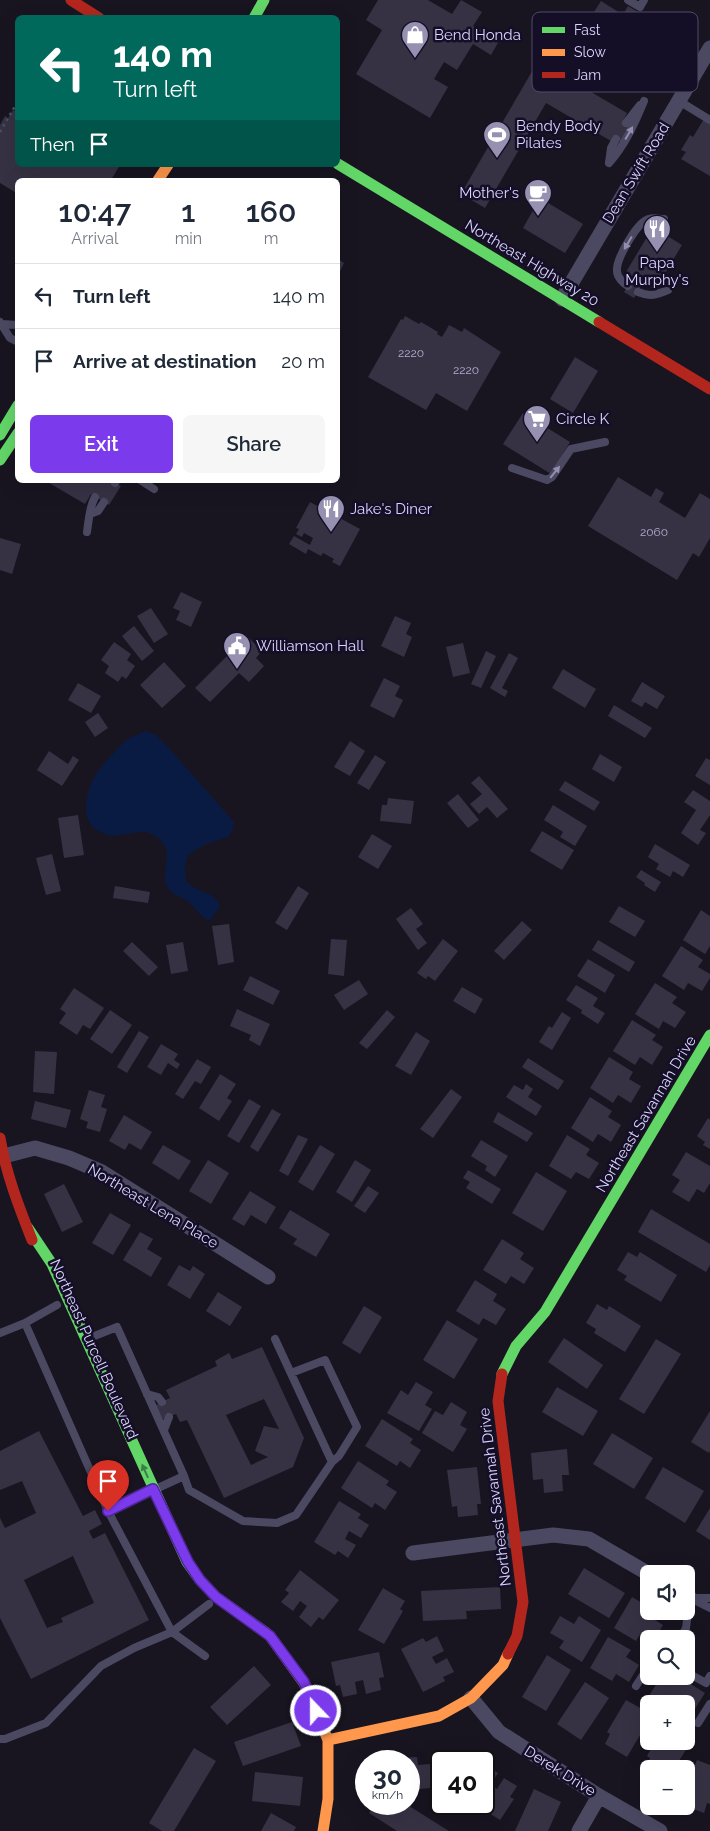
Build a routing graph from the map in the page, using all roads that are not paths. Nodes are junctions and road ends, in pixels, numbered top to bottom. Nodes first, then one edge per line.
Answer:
1 (71, 0) edge
2 (264, 0) edge
3 (628, 0) edge
4 (644, 0) edge
5 (94, 15) edge
6 (256, 15) edge
7 (710, 48) edge
8 (698, 69) edge
9 (684, 92) edge
10 (679, 101) junction
11 (710, 120) edge
12 (626, 123) dead end
13 (616, 139) dead end
14 (340, 165) edge
15 (167, 167) edge
16 (159, 178) edge
17 (664, 219) dead end
18 (628, 286) dead end
19 (668, 290) dead end
20 (638, 292) dead end
21 (562, 299) junction
22 (1, 323) edge
23 (15, 325) edge
24 (15, 340) edge
25 (710, 389) edge
26 (15, 410) edge
27 (0, 435) edge
28 (15, 438) edge
29 (605, 442) dead end
30 (0, 460) edge
31 (512, 468) dead end
32 (145, 483) edge
33 (154, 489) dead end
34 (95, 497) dead end
35 (104, 502) dead end
36 (90, 514) junction
37 (86, 532) dead end
38 (710, 1035) edge
39 (0, 1138) edge
40 (1, 1156) edge
41 (28, 1228) junction
42 (42, 1270) dead end
43 (268, 1277) dead end
44 (57, 1305) dead end
45 (25, 1323) junction
46 (0, 1333) edge
47 (86, 1340) junction
48 (275, 1340) dead end
49 (291, 1373) junction
50 (147, 1394) junction
51 (162, 1402) dead end
52 (169, 1417) dead end
53 (164, 1430) junction
54 (332, 1462) junction
55 (184, 1476) junction
56 (136, 1482) dead end
57 (153, 1489) junction
58 (142, 1494) junction
59 (149, 1509) dead end
60 (108, 1511) junction
61 (515, 1540) junction
62 (413, 1553) dead end
63 (172, 1558) dead end
64 (640, 1569) edge
65 (695, 1597) edge
66 (710, 1598) edge
67 (695, 1600) edge
68 (209, 1604) junction
69 (710, 1608) edge
70 (172, 1632) junction
71 (205, 1656) dead end
72 (287, 1659) junction
73 (695, 1675) edge
74 (640, 1680) edge
75 (708, 1680) edge
76 (636, 1686) dead end
77 (710, 1691) edge
78 (471, 1698) junction
79 (710, 1704) edge
80 (698, 1723) dead end
81 (0, 1739) edge
82 (328, 1740) junction
83 (599, 1796) junction
84 (323, 1831) edge
85 (579, 1831) edge
86 (660, 1831) edge

1 - 5 street
2 - 6 street
3 - 4 lane
7 - 8 street, Dean Swift Road
9 - 10 street, Dean Swift Road
10 - 11 lane
10 - 21 street, Dean Swift Road
13 -> 12 lane
14 - 21 street, Northeast Highway 20
15 - 16 street
17 -> 18 lane
19 - 20 lane
21 - 25 street, Northeast Highway 20
22 - 23 lane
22 - 24 lane
26 - 27 street
28 - 30 street
31 -> 29 lane
32 - 33 lane
34 - 36 lane
35 - 36 lane
36 - 37 lane
38 - 61 street, Northeast Savannah Drive
39 - 40 street, Northeast Purcell Boulevard
40 - 41 street, Northeast Purcell Boulevard
40 - 43 street, Northeast Lena Place
41 - 42 street, Northeast Purcell Boulevard
41 - 47 street, Northeast Purcell Boulevard
44 - 45 lane
45 - 46 lane
45 - 60 lane
47 - 50 lane
57 -> 47 street, Northeast Purcell Boulevard
48 - 49 lane
49 - 54 lane
49 - 54 lane
50 - 51 lane
50 - 53 lane
52 - 53 lane
53 - 55 lane
54 - 55 lane
55 - 57 lane
56 - 58 street
57 - 58 lane
57 - 72 street, Northeast Purcell Boulevard
58 - 59 street
58 - 60 lane
60 - 70 lane
61 - 62 street
61 - 64 street
61 - 78 street, Northeast Savannah Drive
63 - 68 street, Northeast Purcell Boulevard
65 - 66 lane
67 - 69 lane
68 - 70 lane
68 - 72 street, Northeast Purcell Boulevard
70 - 71 lane
70 - 81 lane
72 - 82 street, Northeast Purcell Boulevard
73 - 75 lane
74 - 76 lane
75 - 77 lane
78 - 82 street, Northeast Savannah Drive
78 - 83 street, Derek Drive
79 - 80 lane
82 - 84 street, Northeast Purcell Boulevard
83 - 85 street
83 - 86 street, Derek Drive

